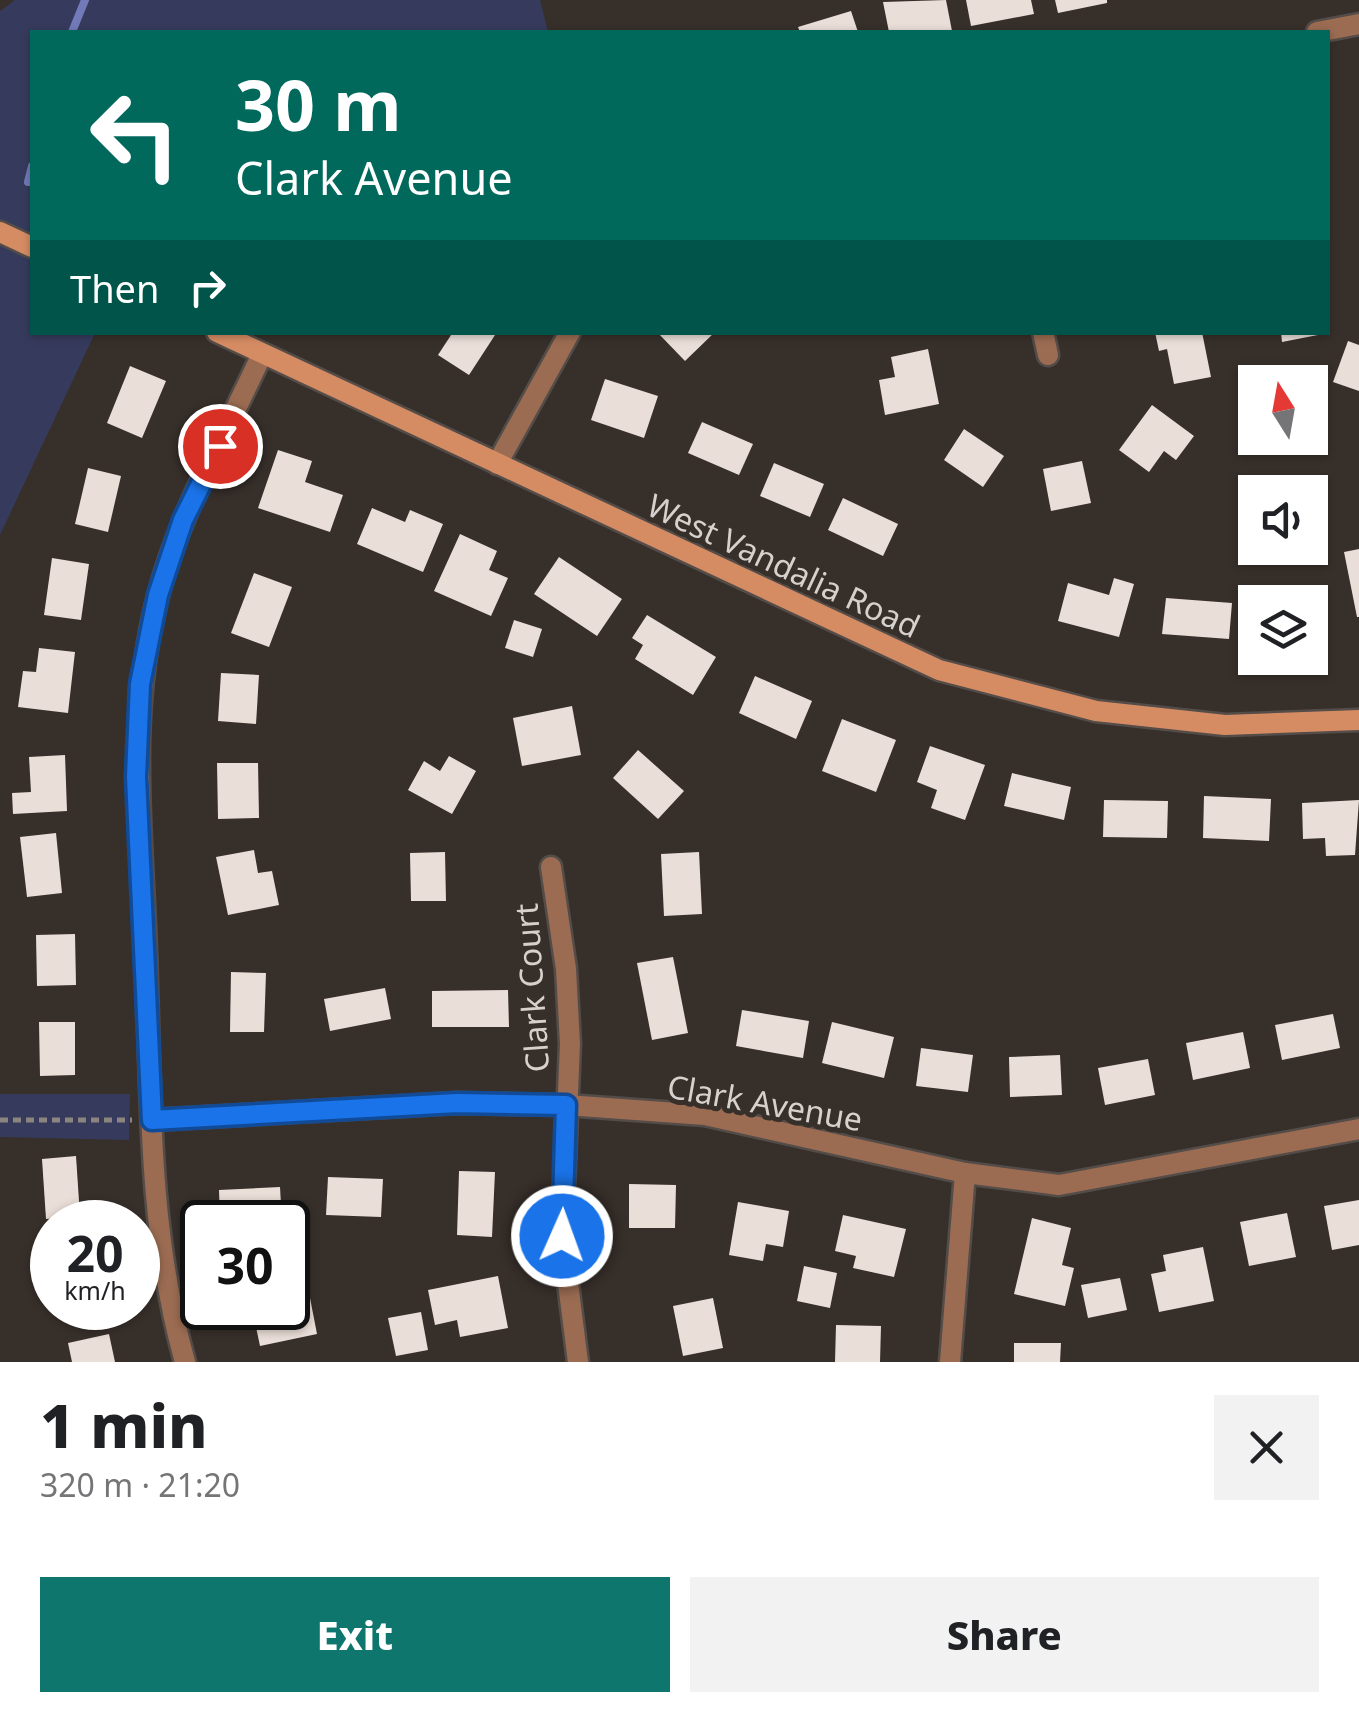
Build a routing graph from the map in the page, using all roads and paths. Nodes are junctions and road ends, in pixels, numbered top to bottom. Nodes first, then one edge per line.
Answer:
1 (1359, 24) edge
2 (1328, 30) edge
3 (0, 232) edge
4 (30, 246) edge
5 (223, 335) edge
6 (568, 335) edge
7 (1044, 335) edge
8 (262, 354) junction
9 (1048, 355) dead end
10 (497, 464) junction
11 (1359, 720) edge
12 (551, 868) dead end
13 (566, 1105) junction
14 (0, 1120) edge
15 (152, 1120) junction
16 (1359, 1129) edge
17 (965, 1173) junction
18 (185, 1362) edge
19 (578, 1362) edge
20 (950, 1362) edge

1 - 2 street
3 - 4 main road
5 - 8 main road, West Vandalia Road
6 - 10 street
7 - 9 street
8 - 10 main road, West Vandalia Road
8 - 15 street
10 - 11 main road, West Vandalia Road
12 - 13 street, Clark Court
13 - 15 street, Clark Avenue
13 - 17 street, Clark Avenue
13 - 19 street, Clark Court
14 - 15 path
15 - 18 street
16 - 17 street, Clark Avenue
17 - 20 street

